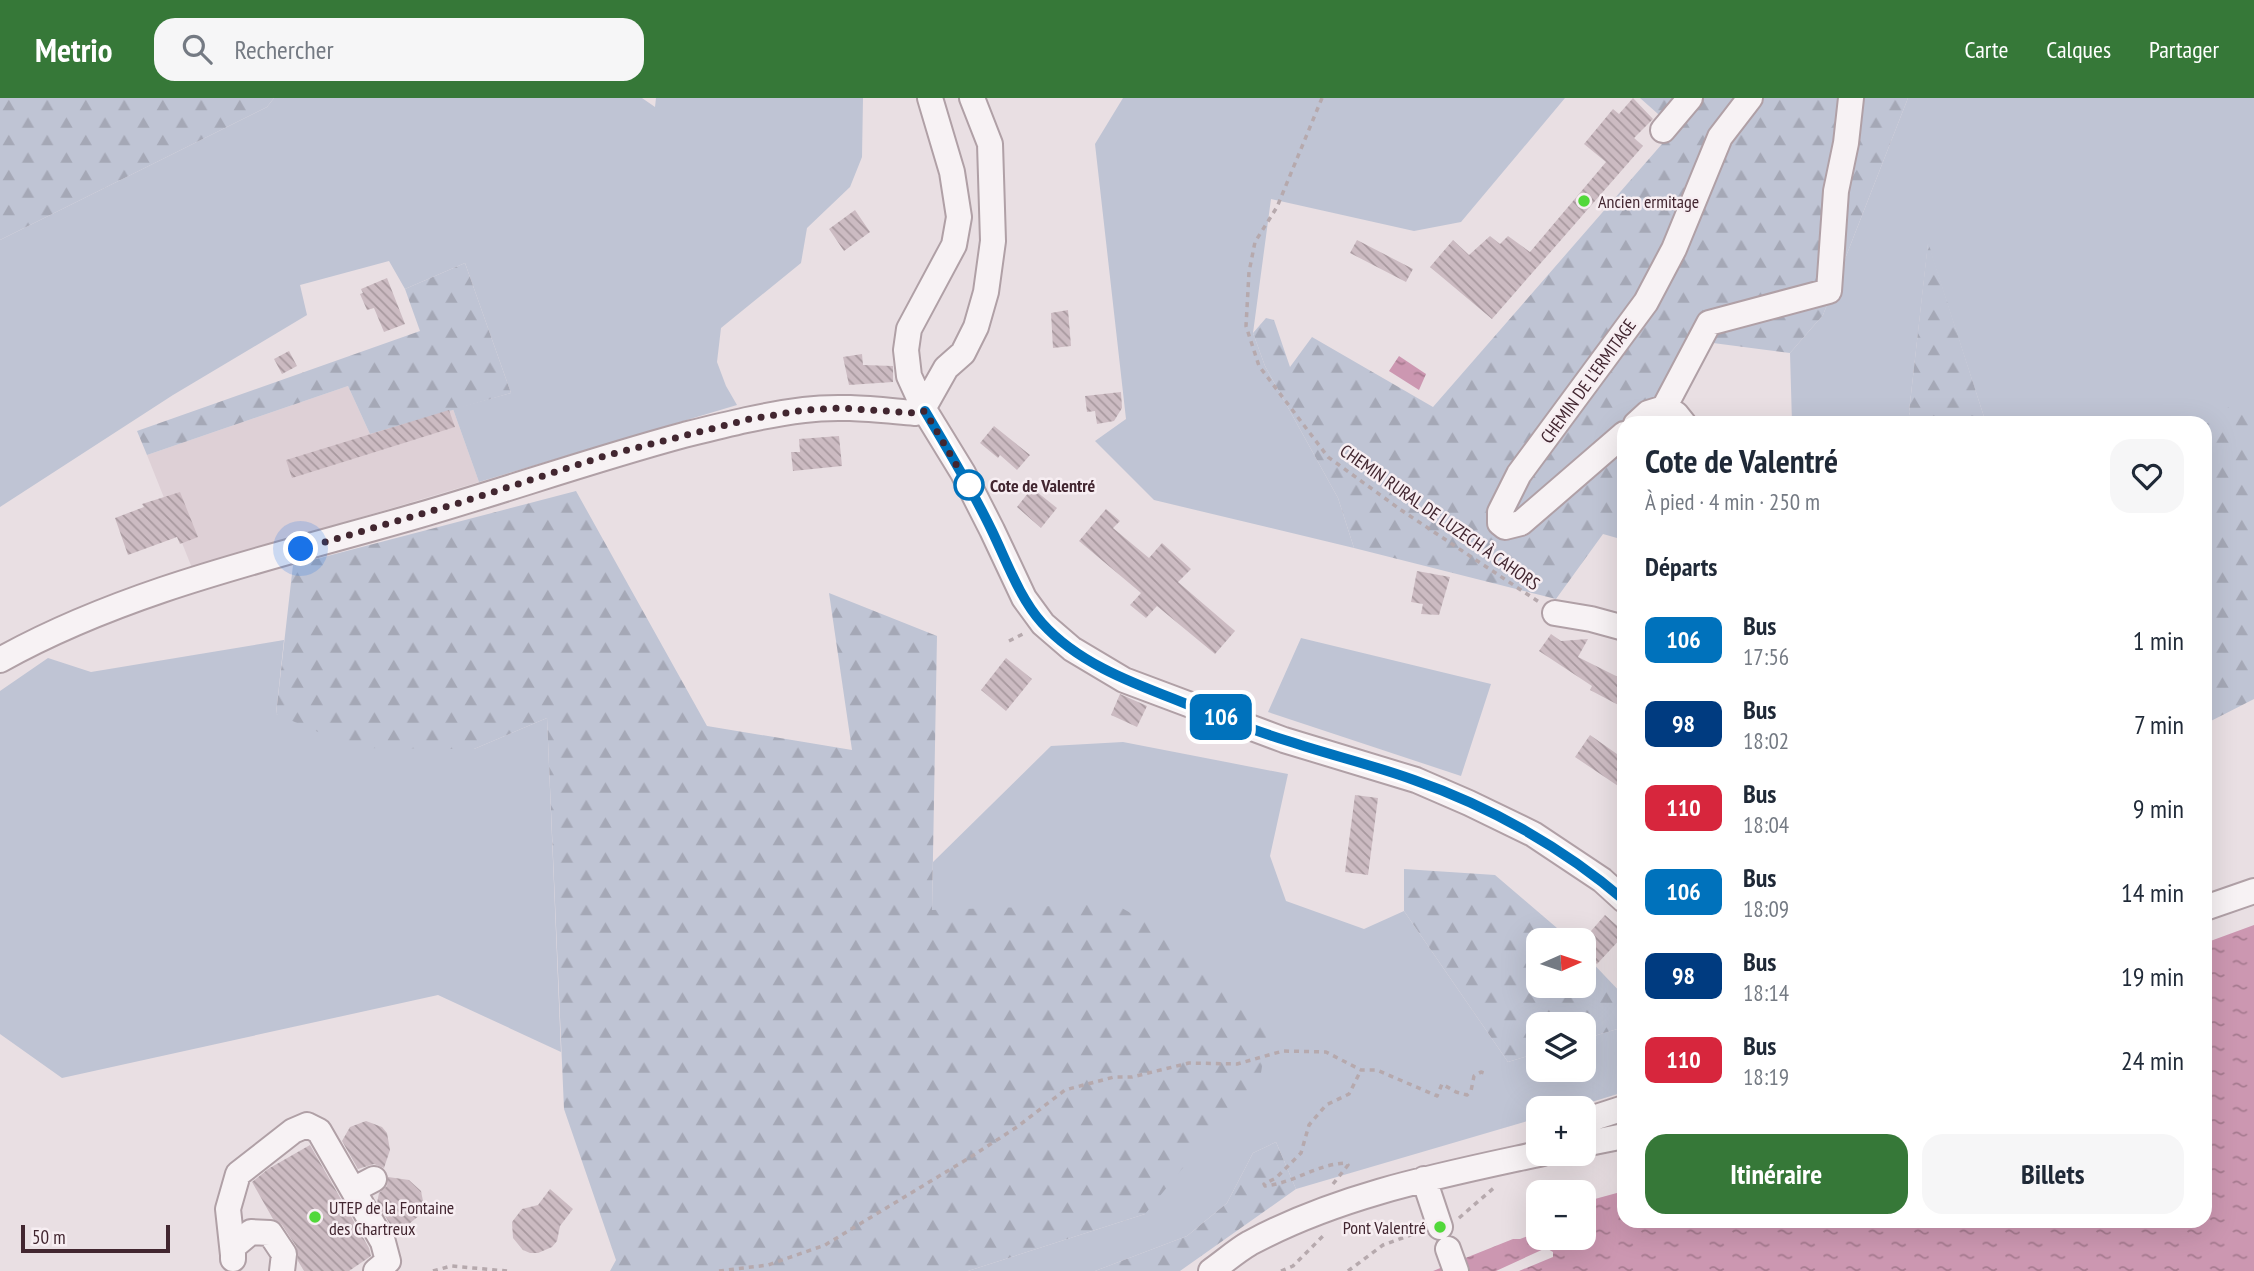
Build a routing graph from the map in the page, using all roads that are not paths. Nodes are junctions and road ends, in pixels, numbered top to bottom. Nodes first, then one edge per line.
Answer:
1 (930, 98) edge
2 (972, 98) edge
3 (1690, 98) edge
4 (1750, 98) edge
5 (1851, 98) edge
6 (1663, 130) dead end
7 (946, 368) junction
8 (909, 376) junction
9 (1664, 408) junction
10 (924, 409) junction
11 (1645, 416) edge
12 (1678, 416) edge
13 (1617, 440) edge
14 (1555, 613) road end
15 (1617, 626) edge
16 (0, 660) edge
17 (2254, 891) edge
18 (1617, 894) edge
19 (2212, 906) edge
20 (1617, 1110) edge
21 (1596, 1117) edge
22 (1617, 1137) edge
23 (1596, 1142) edge
24 (1526, 1146) edge
25 (1424, 1179) junction
26 (1444, 1244) edge
27 (233, 1263) edge
28 (282, 1271) edge
29 (376, 1271) edge
30 (1211, 1271) edge

1 - 8 street
2 - 7 street
3 - 6 street
4 - 13 street, CHEMIN DE L'ERMITAGE
5 - 9 street
7 - 8 street
7 - 10 street
8 - 10 street
9 - 11 street
9 - 12 street
10 - 16 street
10 - 18 street
14 - 15 street
17 - 19 street
20 - 21 street
22 - 23 street
24 - 25 street
25 - 26 street
25 - 30 street
27 - 28 street
27 - 29 street

